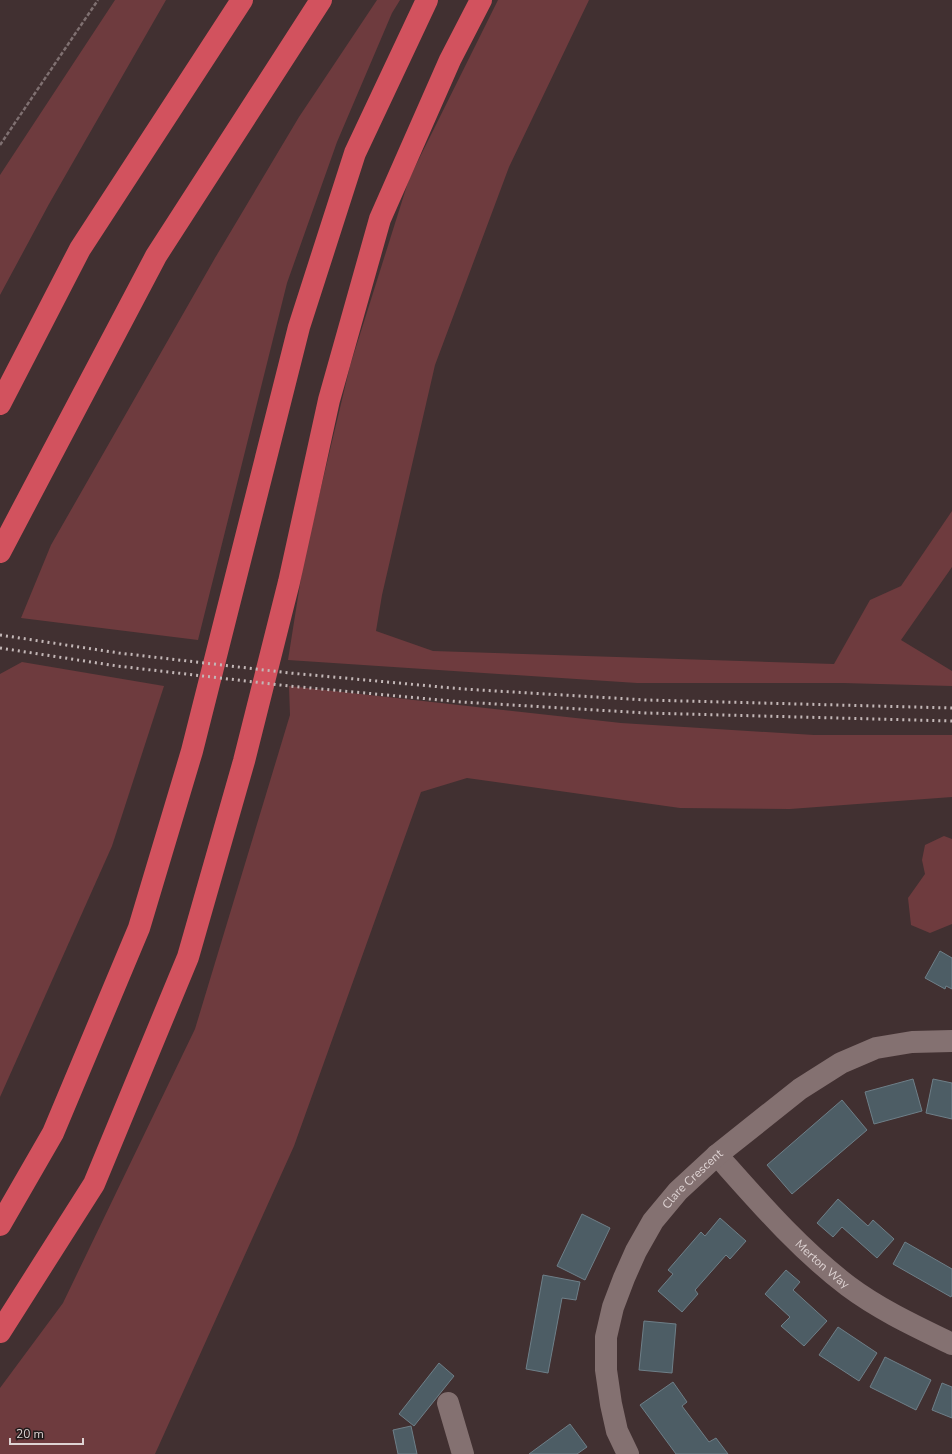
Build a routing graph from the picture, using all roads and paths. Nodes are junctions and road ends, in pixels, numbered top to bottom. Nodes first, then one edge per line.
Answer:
1 (98, 0) edge
2 (242, 0) edge
3 (321, 0) edge
4 (427, 0) edge
5 (481, 0) edge
6 (0, 145) edge
7 (0, 404) edge
8 (0, 552) edge
9 (952, 1041) edge
10 (717, 1155) junction
11 (0, 1225) edge
12 (0, 1332) edge
13 (952, 1344) edge
14 (448, 1403) dead end
15 (463, 1454) edge
16 (628, 1454) edge

1 - 6 path
2 - 7 highway
3 - 8 highway
4 - 11 highway
5 - 12 highway
9 - 10 street, Clare Crescent
10 - 13 street, Merton Way
10 - 16 street, Clare Crescent
14 - 15 street

